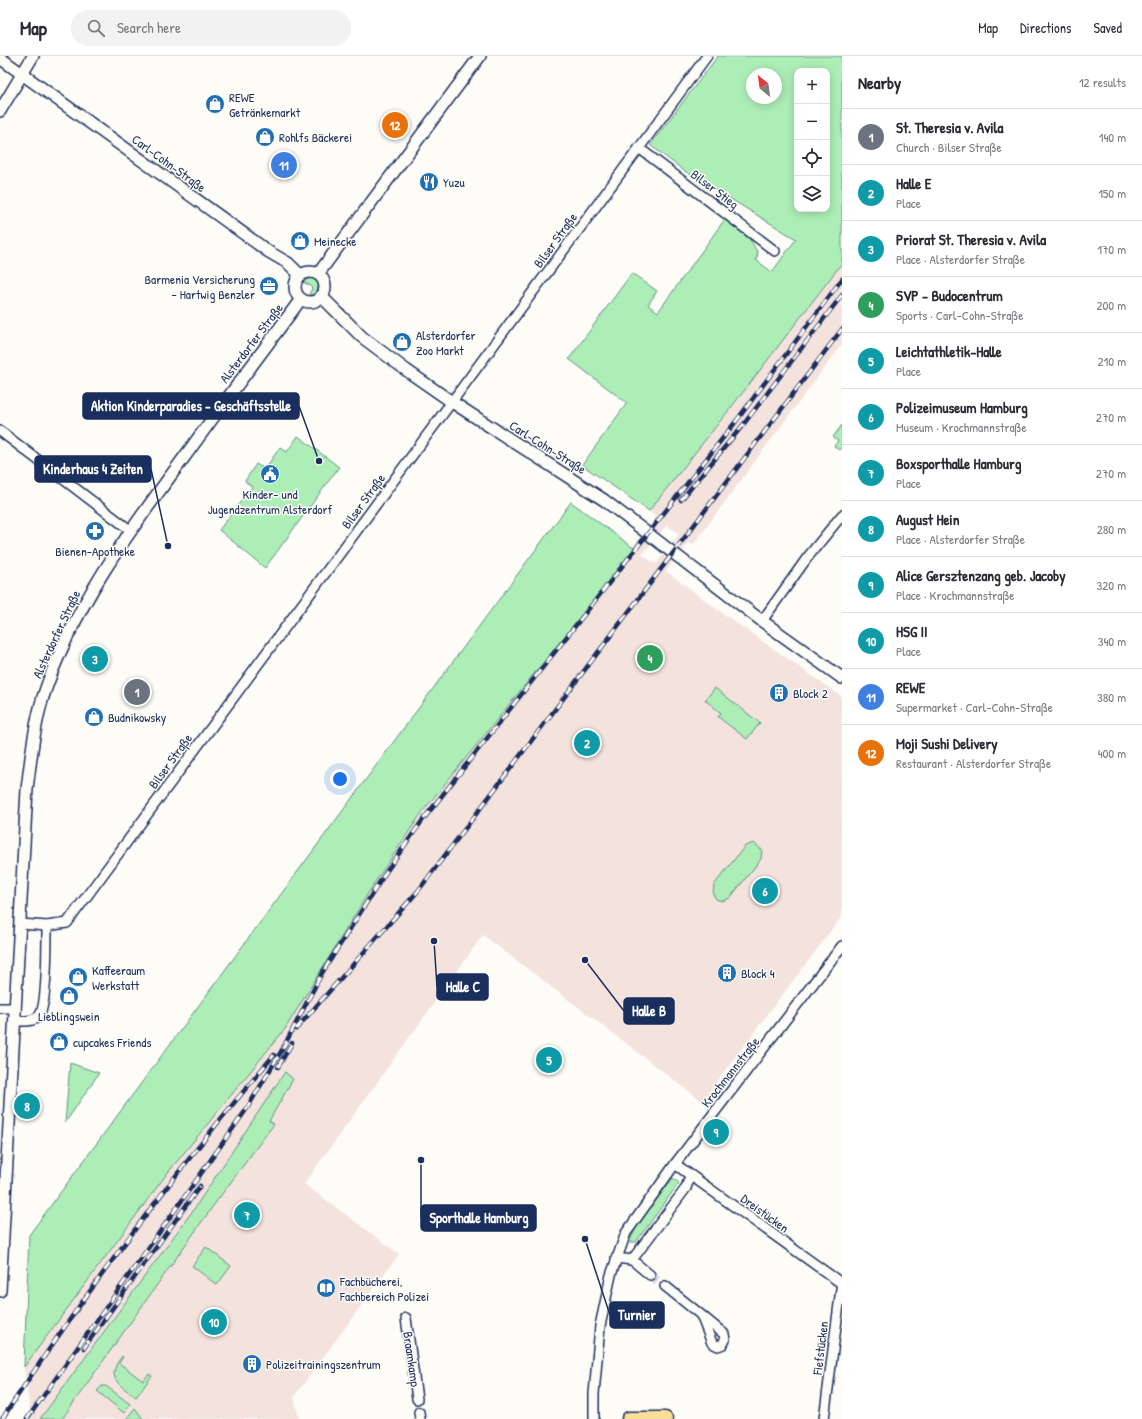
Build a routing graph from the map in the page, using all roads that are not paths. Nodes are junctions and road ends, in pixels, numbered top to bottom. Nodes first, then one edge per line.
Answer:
1 (33, 56) edge
2 (480, 56) edge
3 (707, 56) edge
4 (0, 58) edge
5 (22, 74) junction
6 (0, 111) edge
7 (639, 148) junction
8 (775, 251) dead end
9 (318, 274) junction
10 (300, 276) junction
11 (321, 296) junction
12 (301, 299) junction
13 (452, 402) junction
14 (0, 431) edge
15 (842, 515) edge
16 (130, 530) junction
17 (762, 621) junction
18 (842, 678) edge
19 (21, 924) junction
20 (47, 926) junction
21 (842, 946) edge
22 (0, 1008) edge
23 (16, 1008) junction
24 (15, 1021) junction
25 (675, 1164) junction
26 (690, 1176) junction
27 (616, 1258) junction
28 (632, 1260) junction
29 (650, 1275) tunnel mouth
30 (842, 1282) edge
31 (665, 1286) tunnel mouth
32 (0, 1291) edge
33 (700, 1315) dead end
34 (406, 1318) dead end
35 (417, 1399) dead end
36 (594, 1419) edge
37 (628, 1419) edge
38 (665, 1419) edge
39 (824, 1419) edge

1 - 5 street
2 - 9 street
3 - 7 street, Bilser Straße
4 - 5 street, Carl-Cohn-Straße
5 - 6 street
5 - 10 street, Carl-Cohn-Straße
7 - 8 street, Bilser Stieg
7 - 13 street, Bilser Straße
9 - 10 street
9 - 11 street
10 - 12 street
11 - 12 street
11 - 13 street, Carl-Cohn-Straße
12 - 16 street, Alsterdorfer Straße
13 - 17 street, Carl-Cohn-Straße
13 - 20 street, Bilser Straße
14 - 16 street
15 - 17 street
16 - 19 street, Alsterdorfer Straße
17 - 18 street, Carl-Cohn-Straße
19 - 20 street, Bilser Straße
19 - 23 street, Alsterdorfer Straße
20 - 24 street
21 - 25 street, Krochmannstraße
22 - 23 street
23 - 24 street, Alsterdorfer Straße
24 - 32 street, Alsterdorfer Straße
25 - 26 street, Dreistücken
25 - 27 street, Krochmannstraße
26 - 28 street
26 - 30 street, Dreistücken
27 - 28 street
27 - 36 street, Krochmannstraße
28 - 29 street
30 - 39 street, Fiefstücken
31 - 33 street
34 - 35 street, Braamkamp
37 - 38 main road

